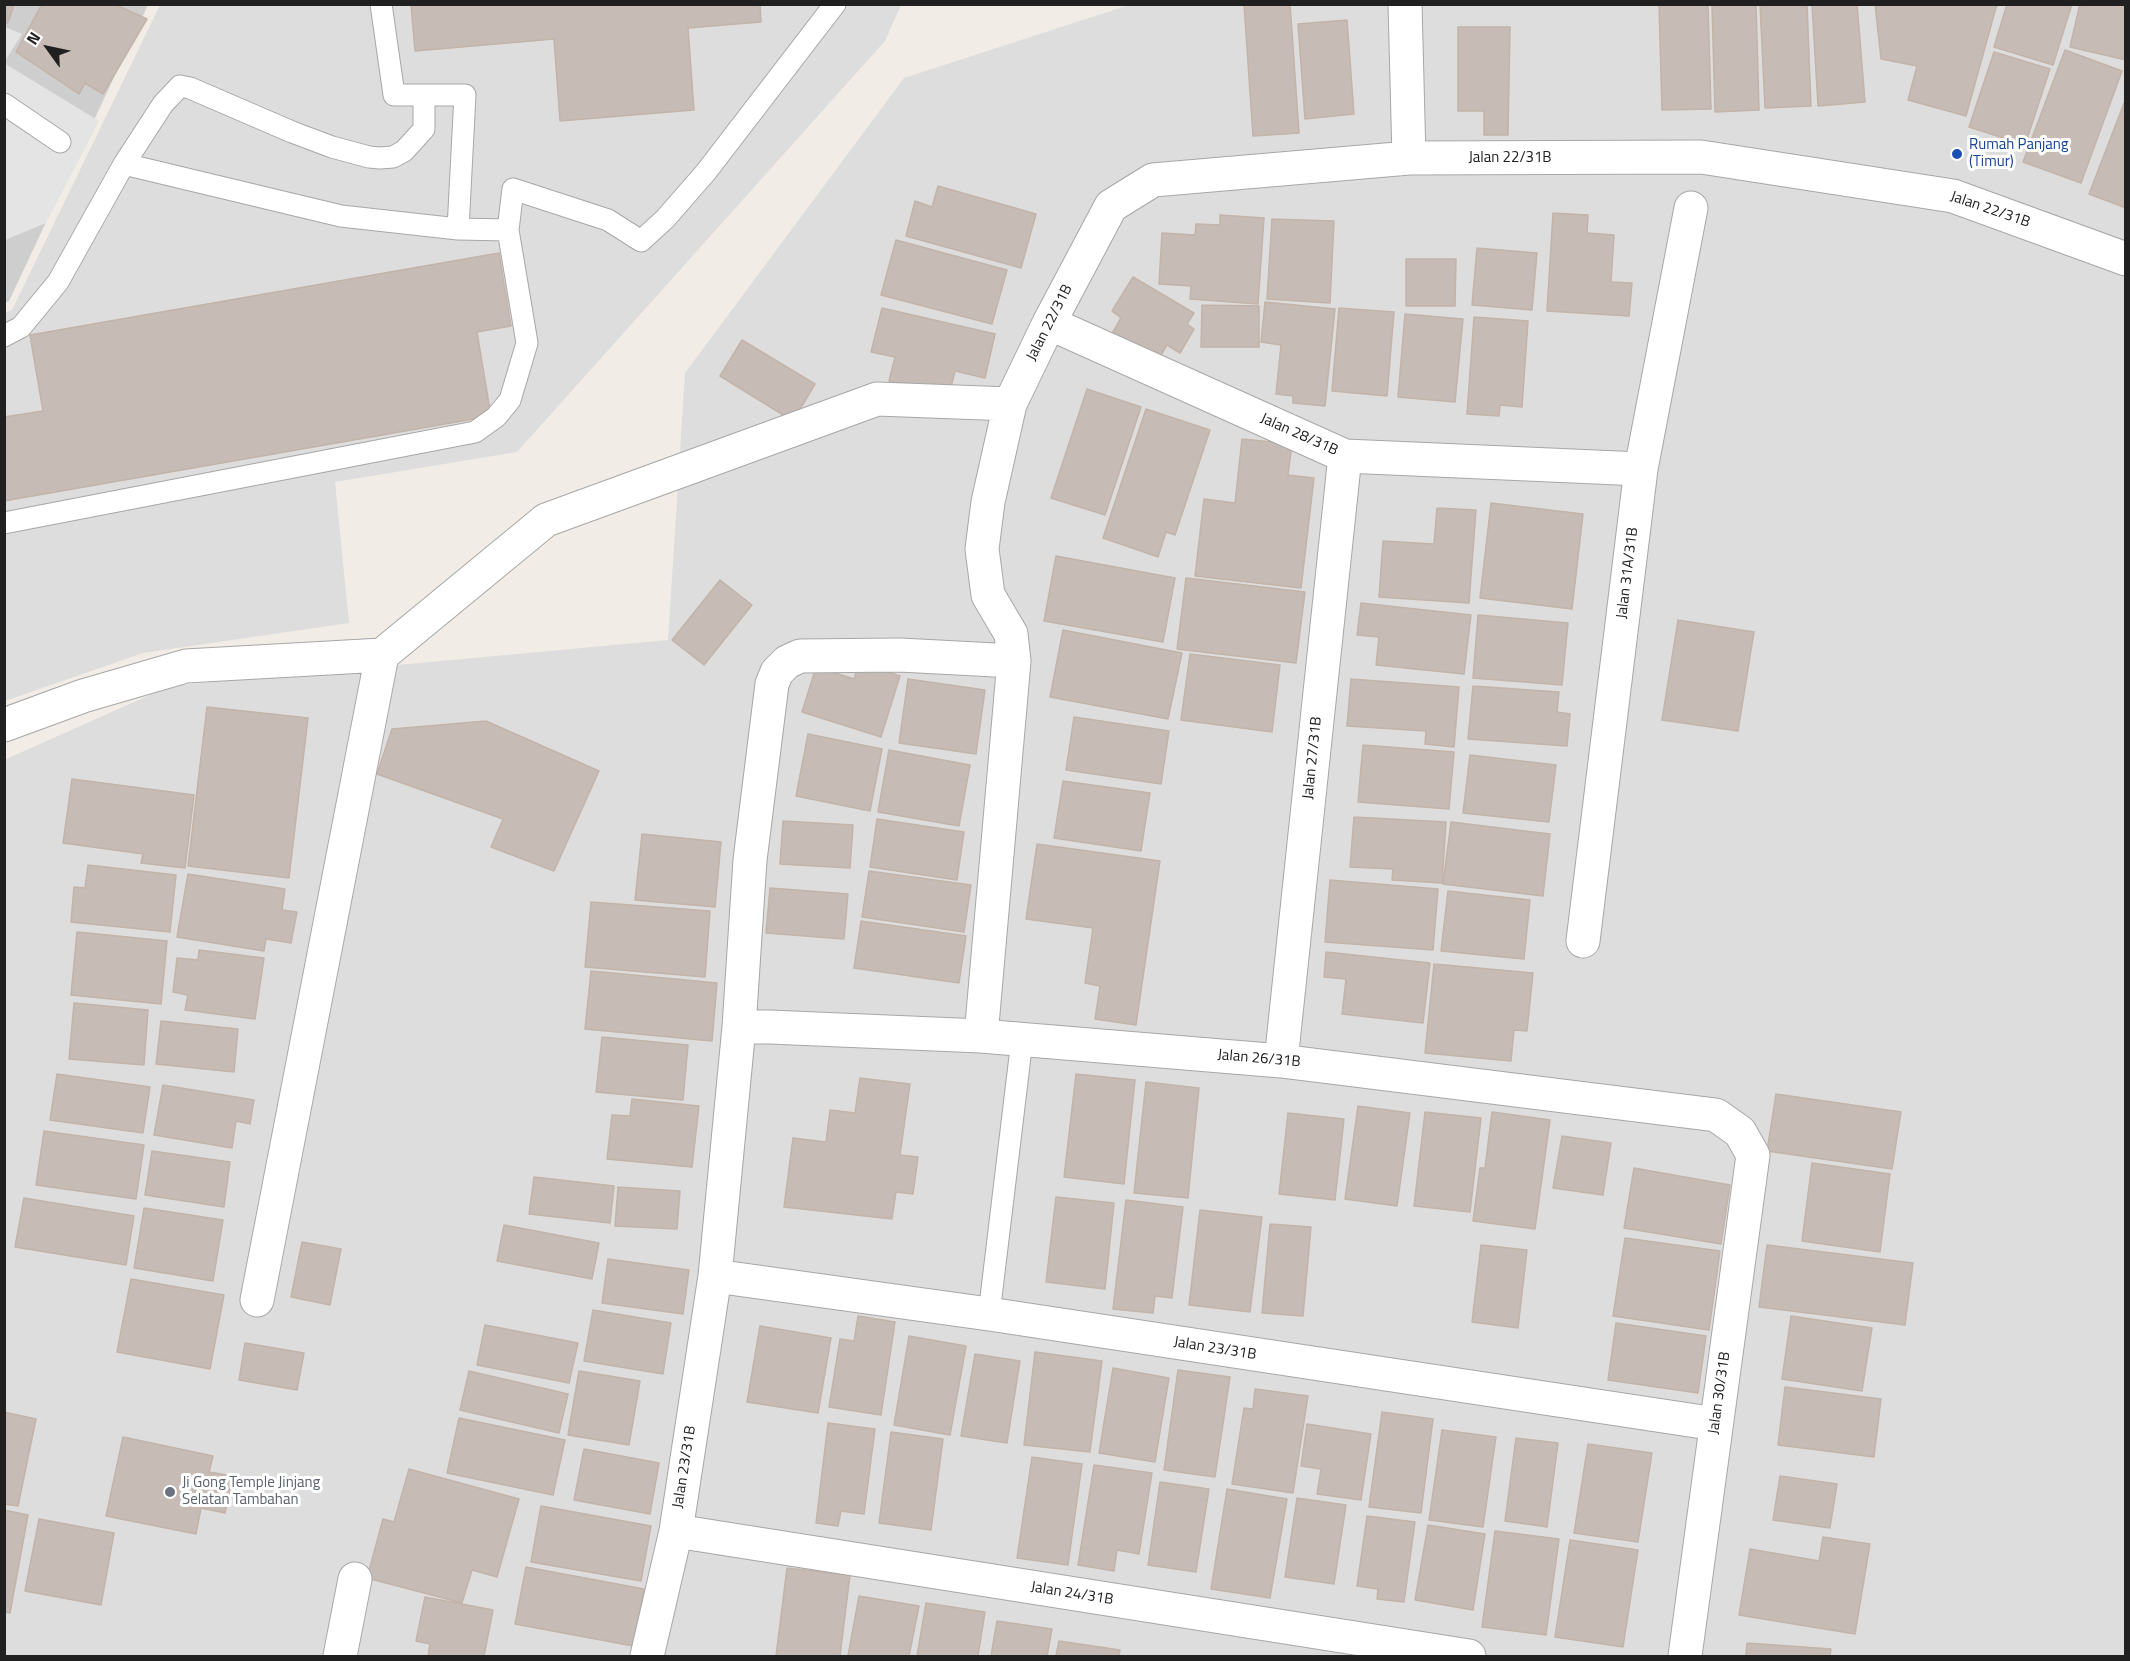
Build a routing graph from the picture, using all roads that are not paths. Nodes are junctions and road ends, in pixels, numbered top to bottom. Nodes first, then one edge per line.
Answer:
1 (381, 4) edge
2 (835, 4) edge
3 (1404, 4) edge
4 (424, 95) junction
5 (4, 104) edge
6 (60, 142) dead end
7 (1409, 158) junction
8 (124, 164) junction
9 (1691, 208) dead end
10 (458, 228) junction
11 (508, 230) junction
12 (2126, 259) edge
13 (1049, 323) junction
14 (4, 336) edge
15 (1010, 404) junction
16 (1346, 456) junction
17 (1641, 469) junction
18 (4, 523) edge
19 (382, 655) junction
20 (1014, 661) junction
21 (4, 725) edge
22 (1583, 941) dead end
23 (754, 1027) junction
24 (981, 1036) junction
25 (1022, 1040) junction
26 (1281, 1061) junction
27 (1740, 1132) joint
28 (715, 1276) junction
29 (258, 1300) dead end
30 (989, 1314) junction
31 (1716, 1424) junction
32 (676, 1531) junction
33 (355, 1579) dead end
34 (339, 1656) edge
35 (647, 1656) edge
36 (1469, 1656) edge
37 (1685, 1656) edge

1 - 4 lane
2 - 11 lane
3 - 7 street
4 - 8 lane
4 - 10 lane
5 - 6 lane
7 - 12 street, Jalan 22/31B
7 - 13 street, Jalan 22/31B
8 - 10 lane
8 - 14 lane
9 - 17 street, Jalan 31A/31B
10 - 11 lane
11 - 18 lane
13 - 15 street, Jalan 22/31B
13 - 16 street, Jalan 28/31B
15 - 19 street
15 - 20 street, Jalan 22/31B
16 - 17 street, Jalan 28/31B
16 - 26 street, Jalan 27/31B
17 - 22 street, Jalan 31A/31B
19 - 21 street
19 - 29 street
20 - 23 street, Jalan 23/31B
20 - 24 street, Jalan 22/31B
23 - 24 street, Jalan 26/31B
23 - 28 street, Jalan 23/31B
24 - 25 street, Jalan 26/31B
25 - 26 street, Jalan 26/31B
25 - 30 lane
26 - 27 street, Jalan 26/31B
27 - 31 street, Jalan 30/31B
28 - 30 street, Jalan 23/31B
28 - 32 street, Jalan 23/31B
30 - 31 street, Jalan 23/31B
31 - 37 street, Jalan 30/31B
32 - 35 street, Jalan 23/31B
32 - 36 street, Jalan 24/31B
33 - 34 street

